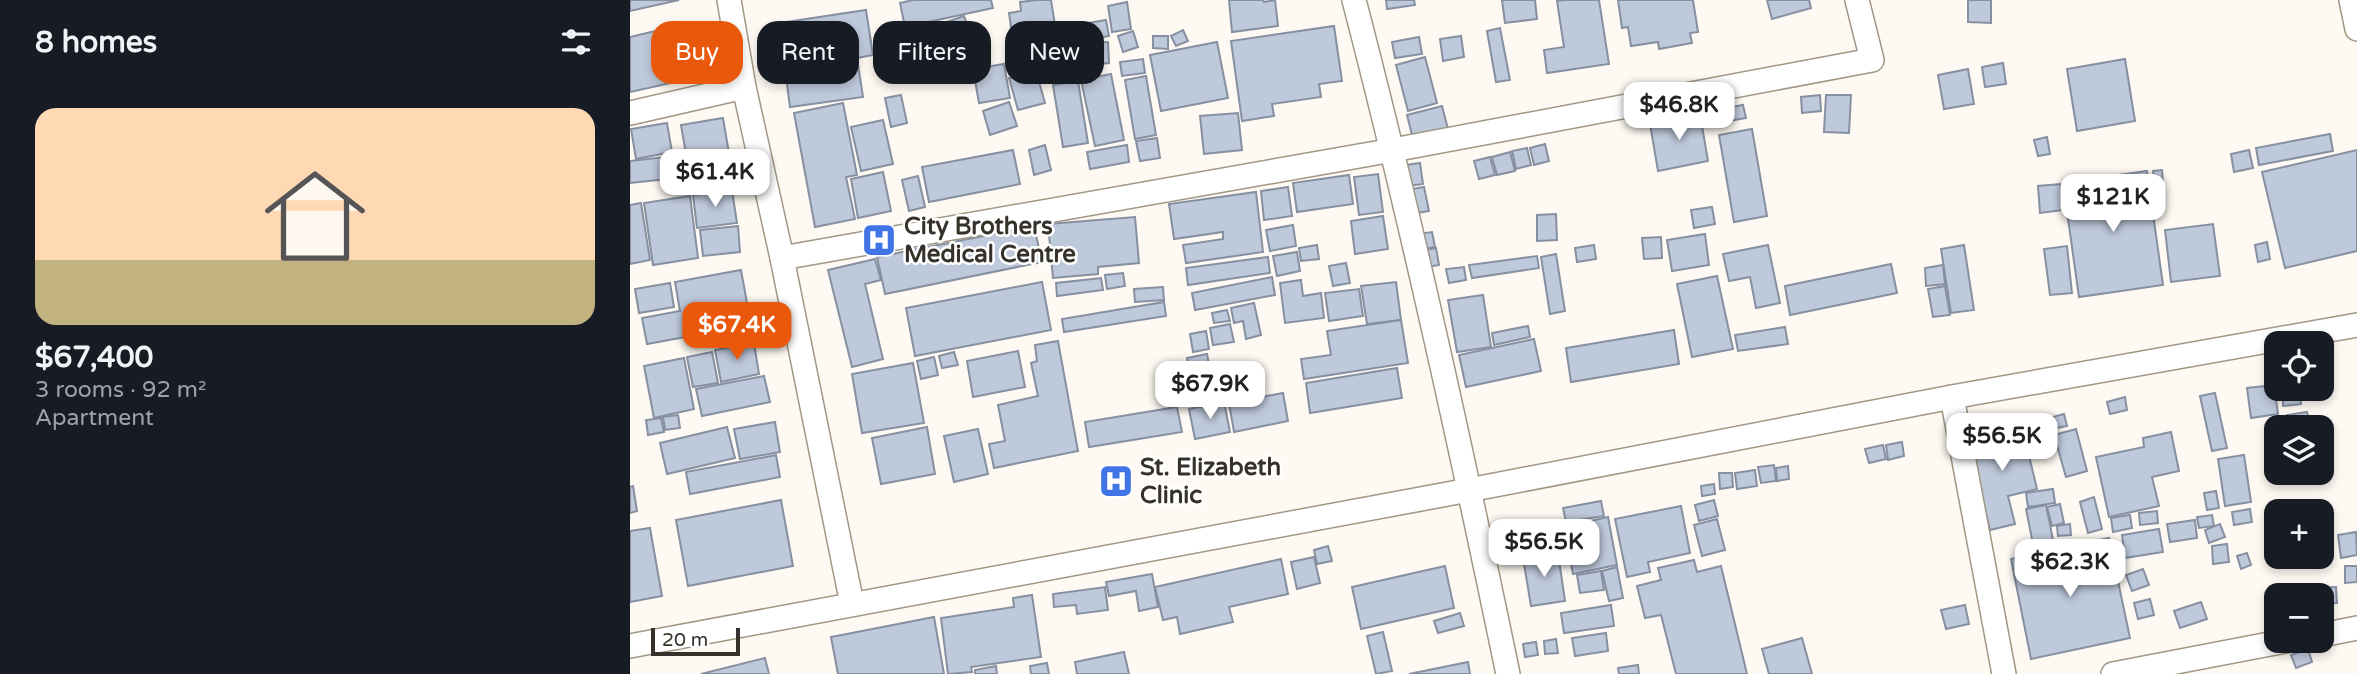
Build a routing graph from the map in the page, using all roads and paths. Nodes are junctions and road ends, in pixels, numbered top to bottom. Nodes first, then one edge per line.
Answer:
1 (729, 0) edge
2 (1354, 0) edge
3 (1857, 0) edge
4 (2351, 0) edge
5 (2357, 29) edge
6 (744, 87) junction
7 (630, 113) edge
8 (1393, 150) junction
9 (782, 258) junction
10 (2357, 325) edge
11 (1952, 397) junction
12 (1469, 490) junction
13 (852, 604) junction
14 (2357, 628) edge
15 (2334, 633) edge
16 (2264, 645) edge
17 (630, 646) edge
18 (1508, 674) edge
19 (2004, 674) edge
20 (2113, 674) edge

1 - 6 street
2 - 8 street
3 - 8 street
4 - 5 street
6 - 7 street
6 - 9 street
8 - 9 street
8 - 12 street
9 - 13 street
10 - 11 street
11 - 12 street
11 - 19 street
12 - 13 street
12 - 18 street
13 - 17 street
14 - 15 street
16 - 20 street

